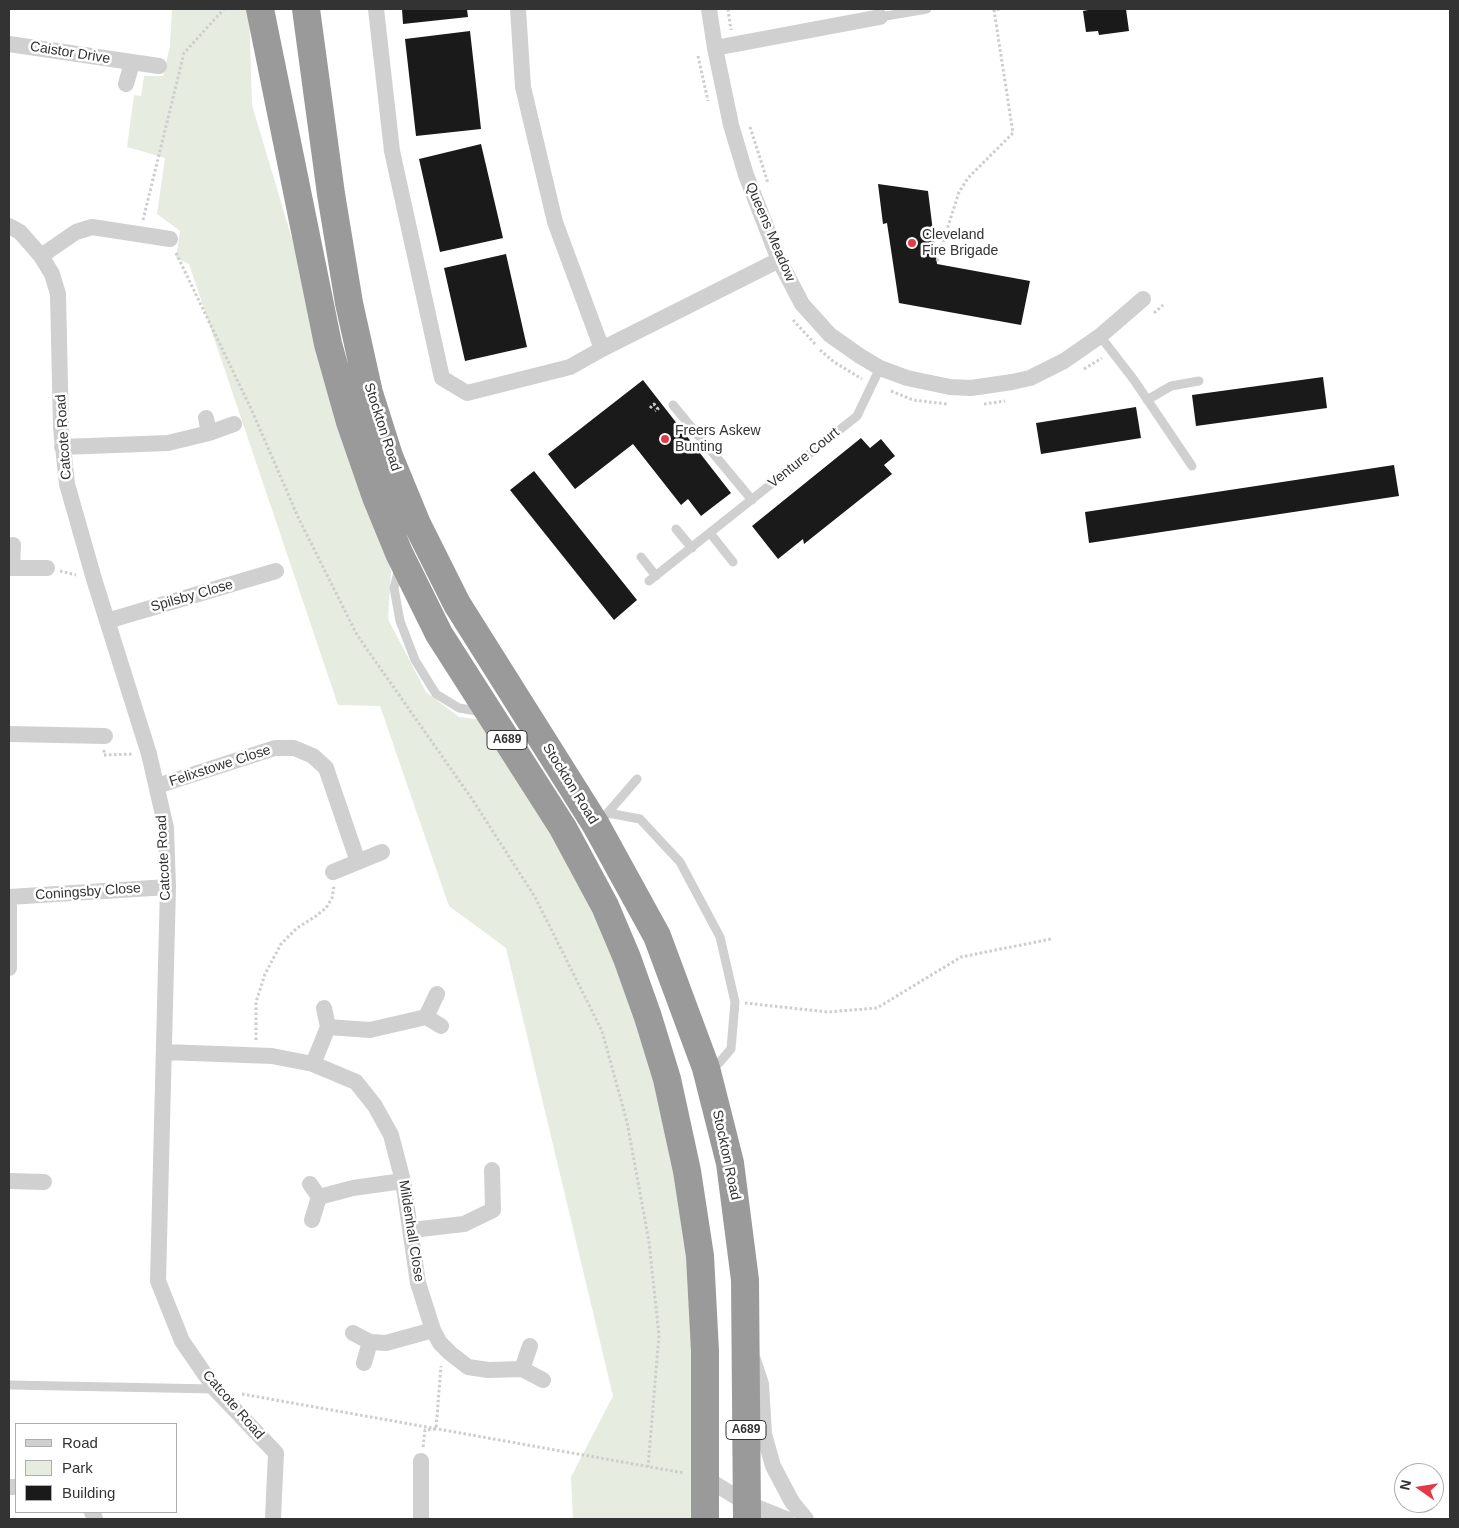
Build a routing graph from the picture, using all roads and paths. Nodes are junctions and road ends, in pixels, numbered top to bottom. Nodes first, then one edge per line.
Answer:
1 (224, 9) edge
2 (260, 9) edge
3 (306, 9) edge
4 (376, 9) edge
5 (518, 9) edge
6 (709, 9) edge
7 (728, 9) edge
8 (927, 9) edge
9 (1002, 9) edge
10 (880, 17) joint
11 (9, 44) edge
12 (733, 44) junction
13 (715, 48) junction
14 (698, 51) dead end
15 (132, 63) junction
16 (159, 66) dead end
17 (126, 84) dead end
18 (709, 106) dead end
19 (750, 124) dead end
20 (769, 186) dead end
21 (9, 226) edge
22 (139, 234) junction
23 (170, 239) joint
24 (41, 256) junction
25 (779, 260) junction
26 (937, 261) dead end
27 (1144, 299) dead end
28 (1163, 305) dead end
29 (788, 314) dead end
30 (1150, 316) dead end
31 (1100, 336) junction
32 (602, 349) junction
33 (1112, 351) junction
34 (880, 368) junction
35 (1076, 373) dead end
36 (1199, 381) dead end
37 (872, 384) junction
38 (1010, 400) dead end
39 (1147, 400) junction
40 (978, 404) dead end
41 (673, 405) dead end
42 (953, 405) dead end
43 (650, 408) dead end
44 (655, 411) dead end
45 (234, 424) dead end
46 (62, 447) junction
47 (1192, 466) dead end
48 (752, 500) junction
49 (676, 529) dead end
50 (710, 533) junction
51 (12, 545) dead end
52 (692, 548) junction
53 (641, 557) dead end
54 (733, 562) dead end
55 (11, 568) edge
56 (47, 568) joint
57 (276, 571) dead end
58 (94, 579) junction
59 (108, 621) junction
60 (9, 734) edge
61 (105, 736) joint
62 (149, 754) junction
63 (637, 779) dead end
64 (157, 786) junction
65 (602, 819) junction
66 (382, 852) dead end
67 (358, 862) junction
68 (333, 872) joint
69 (168, 887) junction
70 (9, 897) edge
71 (1050, 938) dead end
72 (9, 968) edge
73 (437, 994) dead end
74 (735, 1002) junction
75 (324, 1008) dead end
76 (426, 1017) junction
77 (440, 1026) dead end
78 (328, 1027) junction
79 (165, 1052) junction
80 (256, 1056) junction
81 (313, 1064) junction
82 (706, 1068) junction
83 (492, 1170) dead end
84 (9, 1181) edge
85 (403, 1181) junction
86 (44, 1182) dead end
87 (312, 1220) dead end
88 (412, 1230) junction
89 (433, 1330) junction
90 (353, 1333) dead end
91 (747, 1341) junction
92 (370, 1342) junction
93 (530, 1346) dead end
94 (445, 1348) junction
95 (364, 1363) dead end
96 (522, 1369) junction
97 (543, 1380) dead end
98 (9, 1385) edge
99 (215, 1389) junction
100 (436, 1429) junction
101 (421, 1461) joint
102 (648, 1467) junction
103 (704, 1477) junction
104 (746, 1511) edge
105 (273, 1519) edge
106 (421, 1519) edge
107 (705, 1519) edge
108 (786, 1519) edge
109 (806, 1519) edge

1 - 22 path
2 - 103 highway, Stockton Road / A689
3 - 65 highway, Stockton Road / A689
4 - 32 street
5 - 32 street
6 - 13 street, Queens Meadow
7 - 12 path
8 - 10 lane
9 - 26 path
10 - 12 street
11 - 15 street, Caistor Drive
12 - 13 street
13 - 25 street, Queens Meadow
14 - 18 path
15 - 16 street, Caistor Drive
15 - 17 street
19 - 20 path
21 - 24 street, Catcote Road
22 - 23 street
22 - 24 street
23 - 102 path
24 - 46 street, Catcote Road
25 - 32 street
25 - 34 street, Queens Meadow
27 - 31 street, Queens Meadow
28 - 30 path
29 - 37 path
31 - 33 lane
31 - 34 street, Queens Meadow
33 - 35 path
33 - 39 lane
34 - 37 lane
36 - 39 lane
37 - 42 path
37 - 48 lane, Venture Court
38 - 40 path
39 - 47 lane
41 - 48 lane
43 - 44 path
45 - 46 street
46 - 58 street, Catcote Road
48 - 50 lane, Venture Court
49 - 52 lane
50 - 52 lane, Venture Court
50 - 54 lane
51 - 55 street
52 - 53 lane, Venture Court
55 - 56 street
56 - 58 path
57 - 59 street, Spilsby Close
58 - 59 street, Catcote Road
59 - 62 street, Catcote Road
60 - 61 street
61 - 62 path
62 - 64 street, Catcote Road
63 - 65 lane
64 - 67 street, Felixstowe Close
64 - 69 street, Catcote Road
65 - 74 lane
65 - 82 highway, Stockton Road / A689
66 - 67 street
67 - 68 street
68 - 80 path
69 - 70 street, Coningsby Close
69 - 79 street, Catcote Road
70 - 72 street
71 - 74 path
73 - 76 street
74 - 82 lane
75 - 78 street
76 - 77 street
76 - 78 street
78 - 81 street
79 - 80 street, Mildenhall Close
79 - 99 street, Catcote Road
80 - 81 street, Mildenhall Close
81 - 85 street, Mildenhall Close
82 - 91 highway, Stockton Road / A689
83 - 88 street
84 - 86 street
85 - 87 street
85 - 88 street, Mildenhall Close
88 - 89 street, Mildenhall Close
89 - 92 street
89 - 94 street, Mildenhall Close
90 - 92 street
91 - 104 highway, Stockton Road / A689
91 - 109 street
92 - 95 street
93 - 96 street
94 - 96 street, Mildenhall Close
94 - 100 path
96 - 97 street, Mildenhall Close
98 - 99 lane
99 - 100 path
99 - 105 street, Catcote Road
100 - 101 path
100 - 102 path
101 - 106 street
102 - 103 path
103 - 104 street
103 - 107 highway, Stockton Road / A689
104 - 108 street

